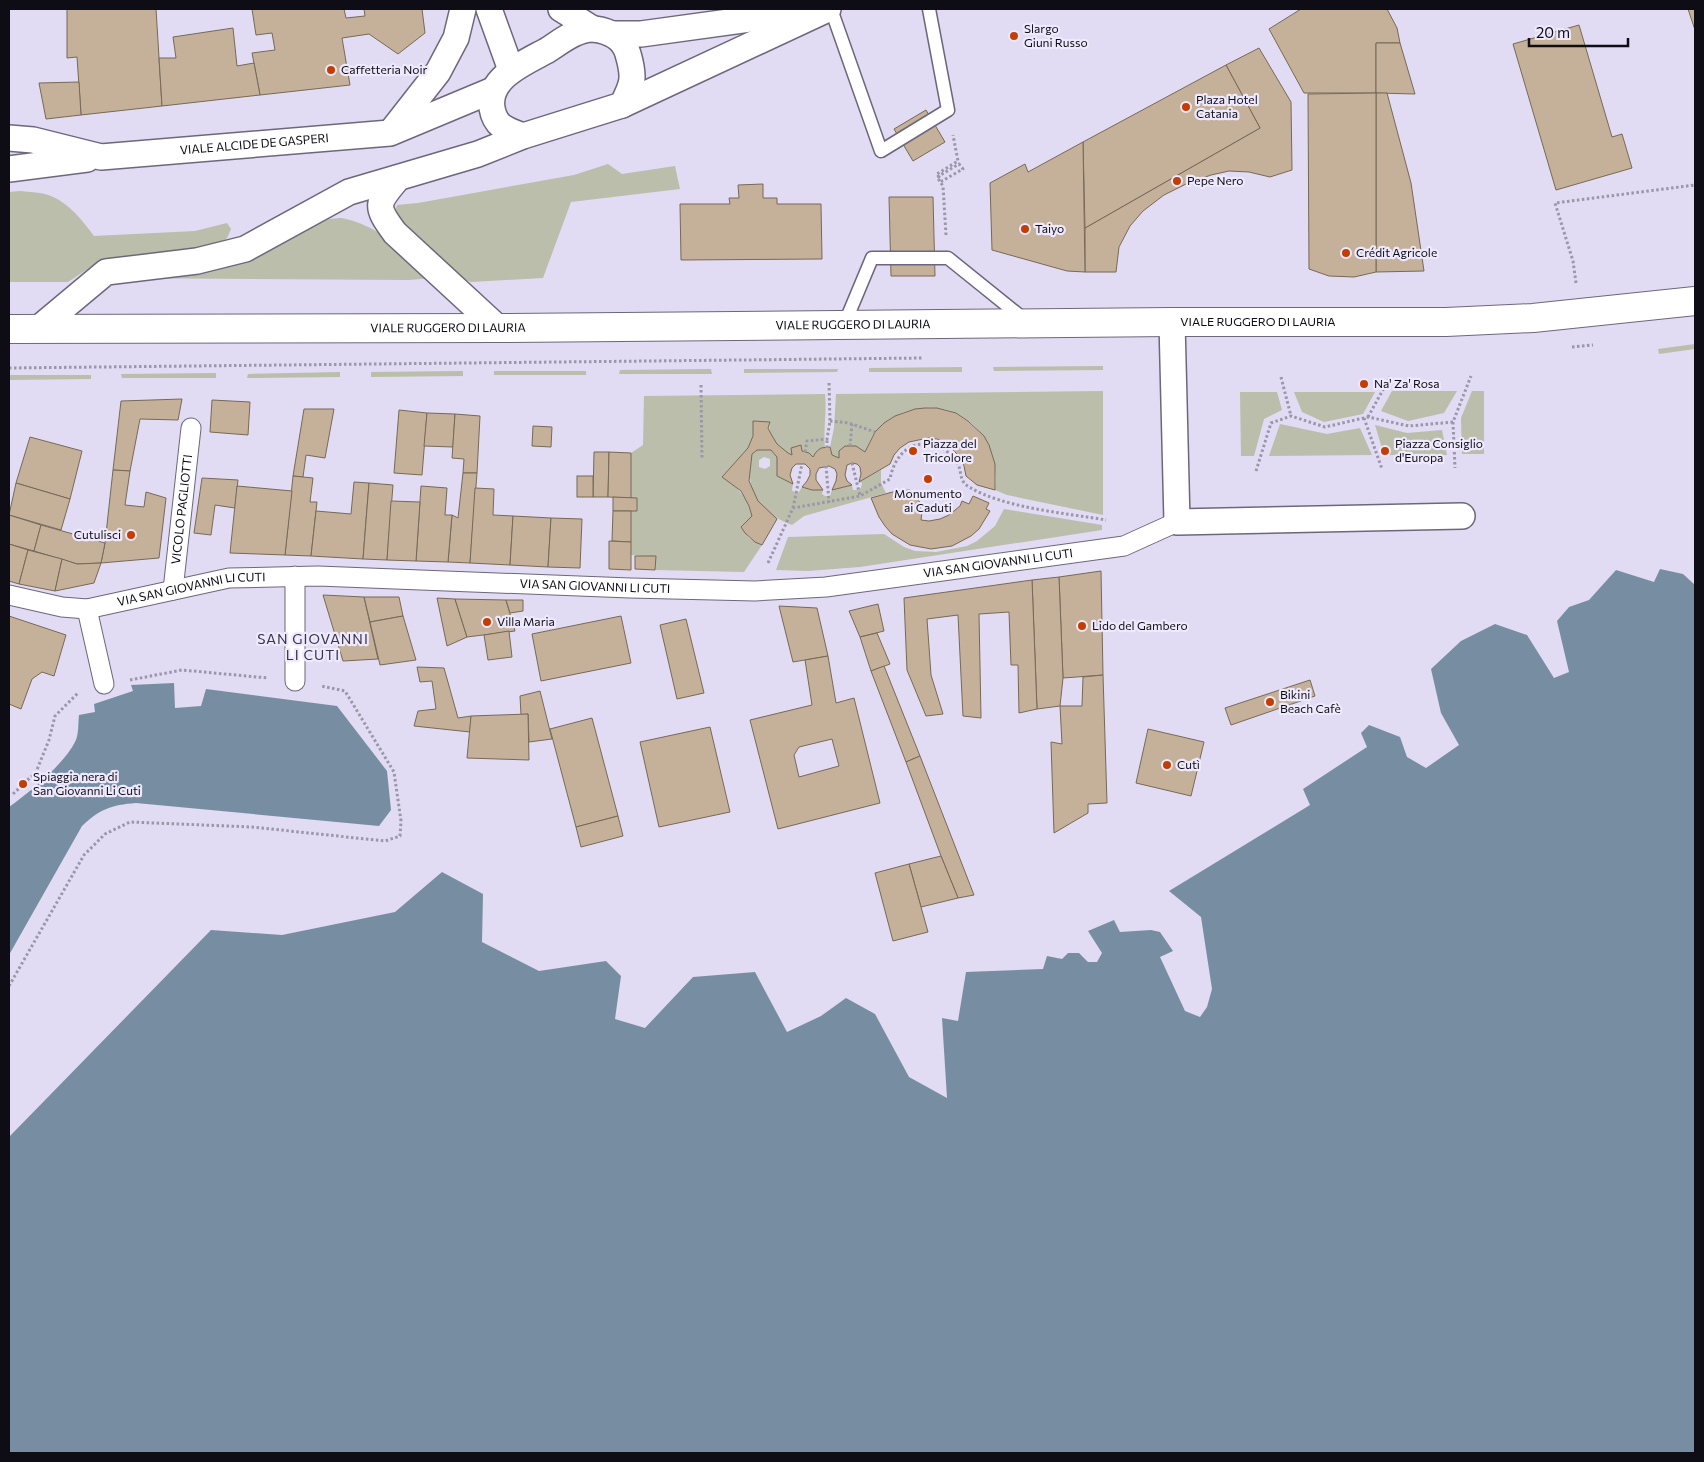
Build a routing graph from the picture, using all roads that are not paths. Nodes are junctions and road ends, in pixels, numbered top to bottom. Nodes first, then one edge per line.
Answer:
1 (463, 9) edge
2 (489, 9) edge
3 (561, 9) edge
4 (823, 9) edge
5 (829, 9) edge
6 (928, 9) edge
7 (764, 13) edge
8 (603, 31) junction
9 (511, 70) junction
10 (493, 90) junction
11 (622, 105) junction
12 (390, 133) junction
13 (523, 136) junction
14 (9, 138) edge
15 (102, 157) junction
16 (9, 170) edge
17 (398, 178) junction
18 (1695, 301) edge
19 (1172, 322) junction
20 (1031, 324) junction
21 (844, 326) junction
22 (39, 328) junction
23 (498, 328) junction
24 (9, 329) edge
25 (191, 428) dead end
26 (1462, 516) dead end
27 (1177, 522) junction
28 (294, 576) junction
29 (173, 590) junction
30 (9, 595) edge
31 (88, 608) junction
32 (295, 681) road end
33 (104, 684) road end

1 - 12 street
2 - 9 street
3 - 8 street
4 - 7 street
5 - 6 lane
5 - 11 street
7 - 8 street
8 - 9 street
8 - 11 street
9 - 10 street
10 - 12 street, VIALE ALCIDE DE GASPERI
10 - 13 street
11 - 13 street
12 - 15 street, VIALE ALCIDE DE GASPERI
13 - 17 street
14 - 15 street, VIALE ALCIDE DE GASPERI
15 - 16 street
17 - 22 street
17 - 23 street
18 - 19 main road, VIALE RUGGERO DI LAURIA
19 - 20 main road, VIALE RUGGERO DI LAURIA
19 - 27 street
20 - 21 main road, VIALE RUGGERO DI LAURIA
20 - 21 lane
21 - 23 main road, VIALE RUGGERO DI LAURIA
22 - 23 main road, VIALE RUGGERO DI LAURIA
22 - 24 main road, VIALE RUGGERO DI LAURIA
25 - 29 street, VICOLO PAGLIOTTI
26 - 27 street
27 - 28 street, VIA SAN GIOVANNI LI CUTI
28 - 29 street, VIA SAN GIOVANNI LI CUTI
28 - 32 street
29 - 31 street, VIA SAN GIOVANNI LI CUTI
30 - 31 street, VIA SAN GIOVANNI LI CUTI
31 - 33 street

